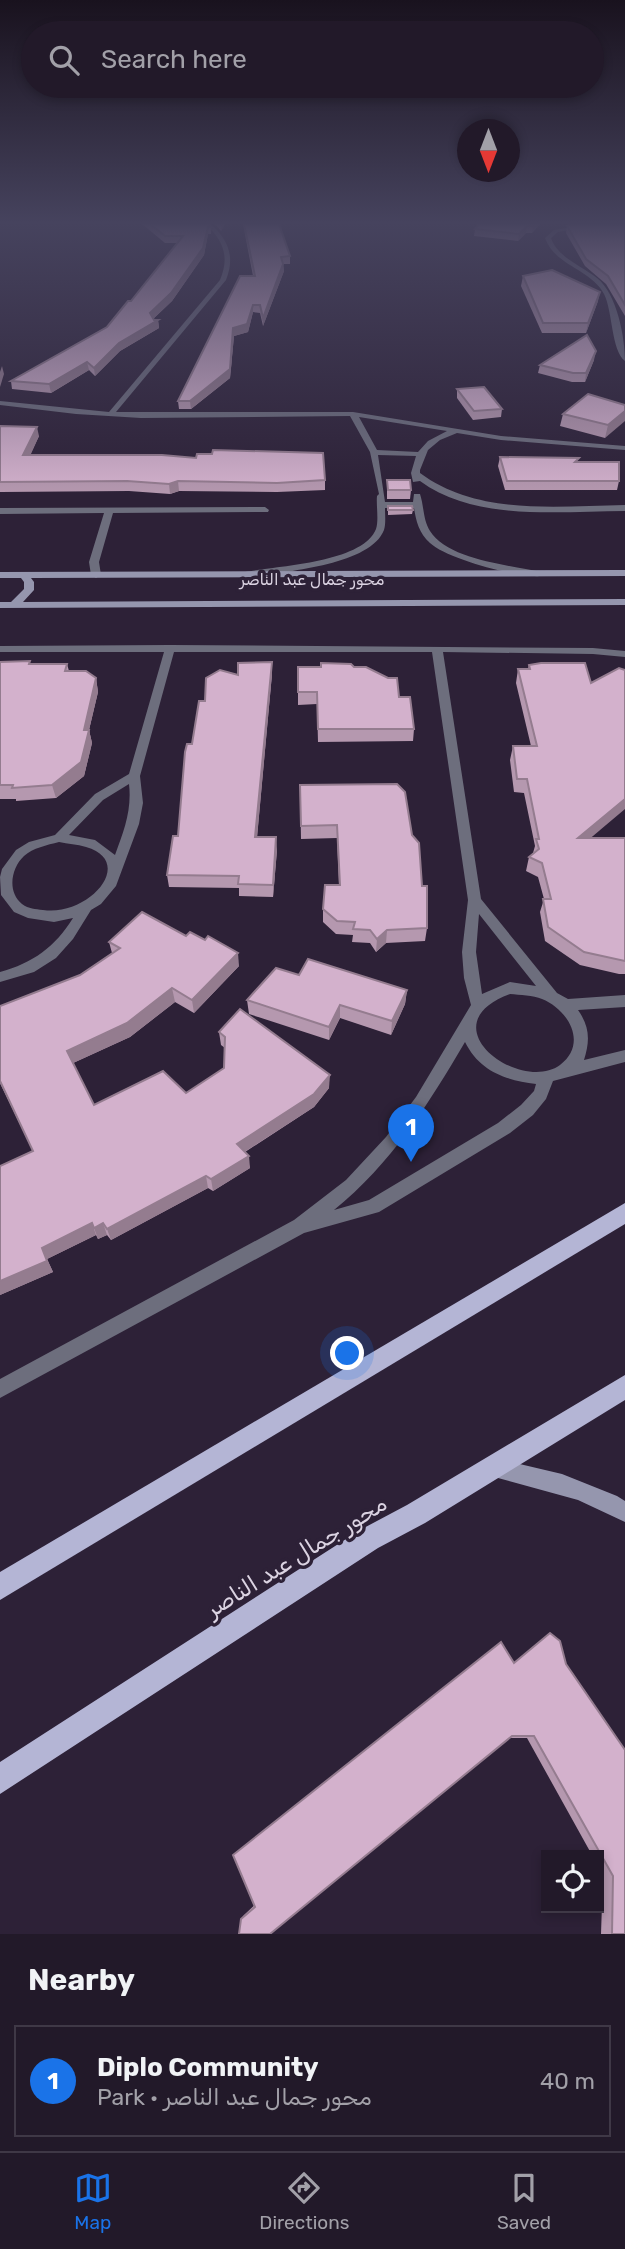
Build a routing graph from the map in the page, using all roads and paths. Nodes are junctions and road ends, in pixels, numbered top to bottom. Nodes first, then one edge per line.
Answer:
1 (194, 314) edge
2 (614, 314) edge
3 (625, 359) edge
4 (0, 403) edge
5 (332, 412) junction
6 (353, 414) junction
7 (110, 415) junction
8 (457, 431) junction
9 (471, 433) junction
10 (625, 448) edge
11 (374, 452) junction
12 (418, 454) junction
13 (415, 473) junction
14 (381, 497) junction
15 (417, 497) junction
16 (625, 508) edge
17 (109, 510) junction
18 (265, 510) dead end
19 (0, 511) edge
20 (625, 573) edge
21 (246, 574) junction
22 (538, 574) junction
23 (0, 575) edge
24 (24, 575) junction
25 (96, 575) junction
26 (625, 602) edge
27 (96, 604) junction
28 (0, 605) edge
29 (14, 605) junction
30 (0, 649) edge
31 (170, 649) junction
32 (437, 649) junction
33 (625, 654) edge
34 (134, 776) junction
35 (60, 838) junction
36 (0, 853) edge
37 (18, 854) junction
38 (116, 870) junction
39 (5, 896) junction
40 (475, 900) junction
41 (83, 910) junction
42 (0, 911) edge
43 (0, 977) edge
44 (550, 994) junction
45 (625, 1001) edge
46 (478, 1004) junction
47 (568, 1005) junction
48 (469, 1024) junction
49 (625, 1056) edge
50 (566, 1070) junction
51 (546, 1078) junction
52 (625, 1213) edge
53 (300, 1226) junction
54 (625, 1387) edge
55 (0, 1388) edge
56 (494, 1468) junction
57 (625, 1512) edge
58 (0, 1587) edge
59 (0, 1779) edge

1 - 7 street
2 - 3 street
4 - 7 street
5 - 6 street
5 - 7 street
5 - 9 street
6 - 8 street
6 - 11 street
8 - 9 street
8 - 12 street
9 - 10 street
11 - 12 street
11 - 14 street
12 - 13 street
13 - 15 street
13 - 16 street
14 - 15 street
14 - 21 street
15 - 22 street
17 - 18 street
17 - 19 street
17 - 25 street
20 - 22 main road, محور جمال عبد الناصر
21 - 22 main road, محور جمال عبد الناصر
21 - 25 main road, محور جمال عبد الناصر
23 - 24 main road, محور جمال عبد الناصر
24 - 25 main road, محور جمال عبد الناصر
24 - 29 main road
25 - 27 main road
26 - 27 main road, محور جمال عبد الناصر
27 - 29 main road, محور جمال عبد الناصر
28 - 29 main road, محور جمال عبد الناصر
30 - 31 street
31 - 32 street
31 - 34 street
32 - 33 street
32 - 40 street
34 - 35 street
34 - 38 street
35 - 37 street
35 - 38 street
36 - 37 street
37 - 39 street
38 - 41 street
39 - 41 street
39 - 42 street
40 - 44 street
40 - 46 street
41 - 43 street
44 - 46 street
44 - 47 street
45 - 47 street
46 - 48 street
47 - 50 street
48 - 51 street
48 - 53 street
49 - 50 street
50 - 51 street
51 - 53 street
52 - 58 main road
53 - 55 street
54 - 56 main road, محور جمال عبد الناصر
56 - 57 main road
56 - 59 main road, محور جمال عبد الناصر

